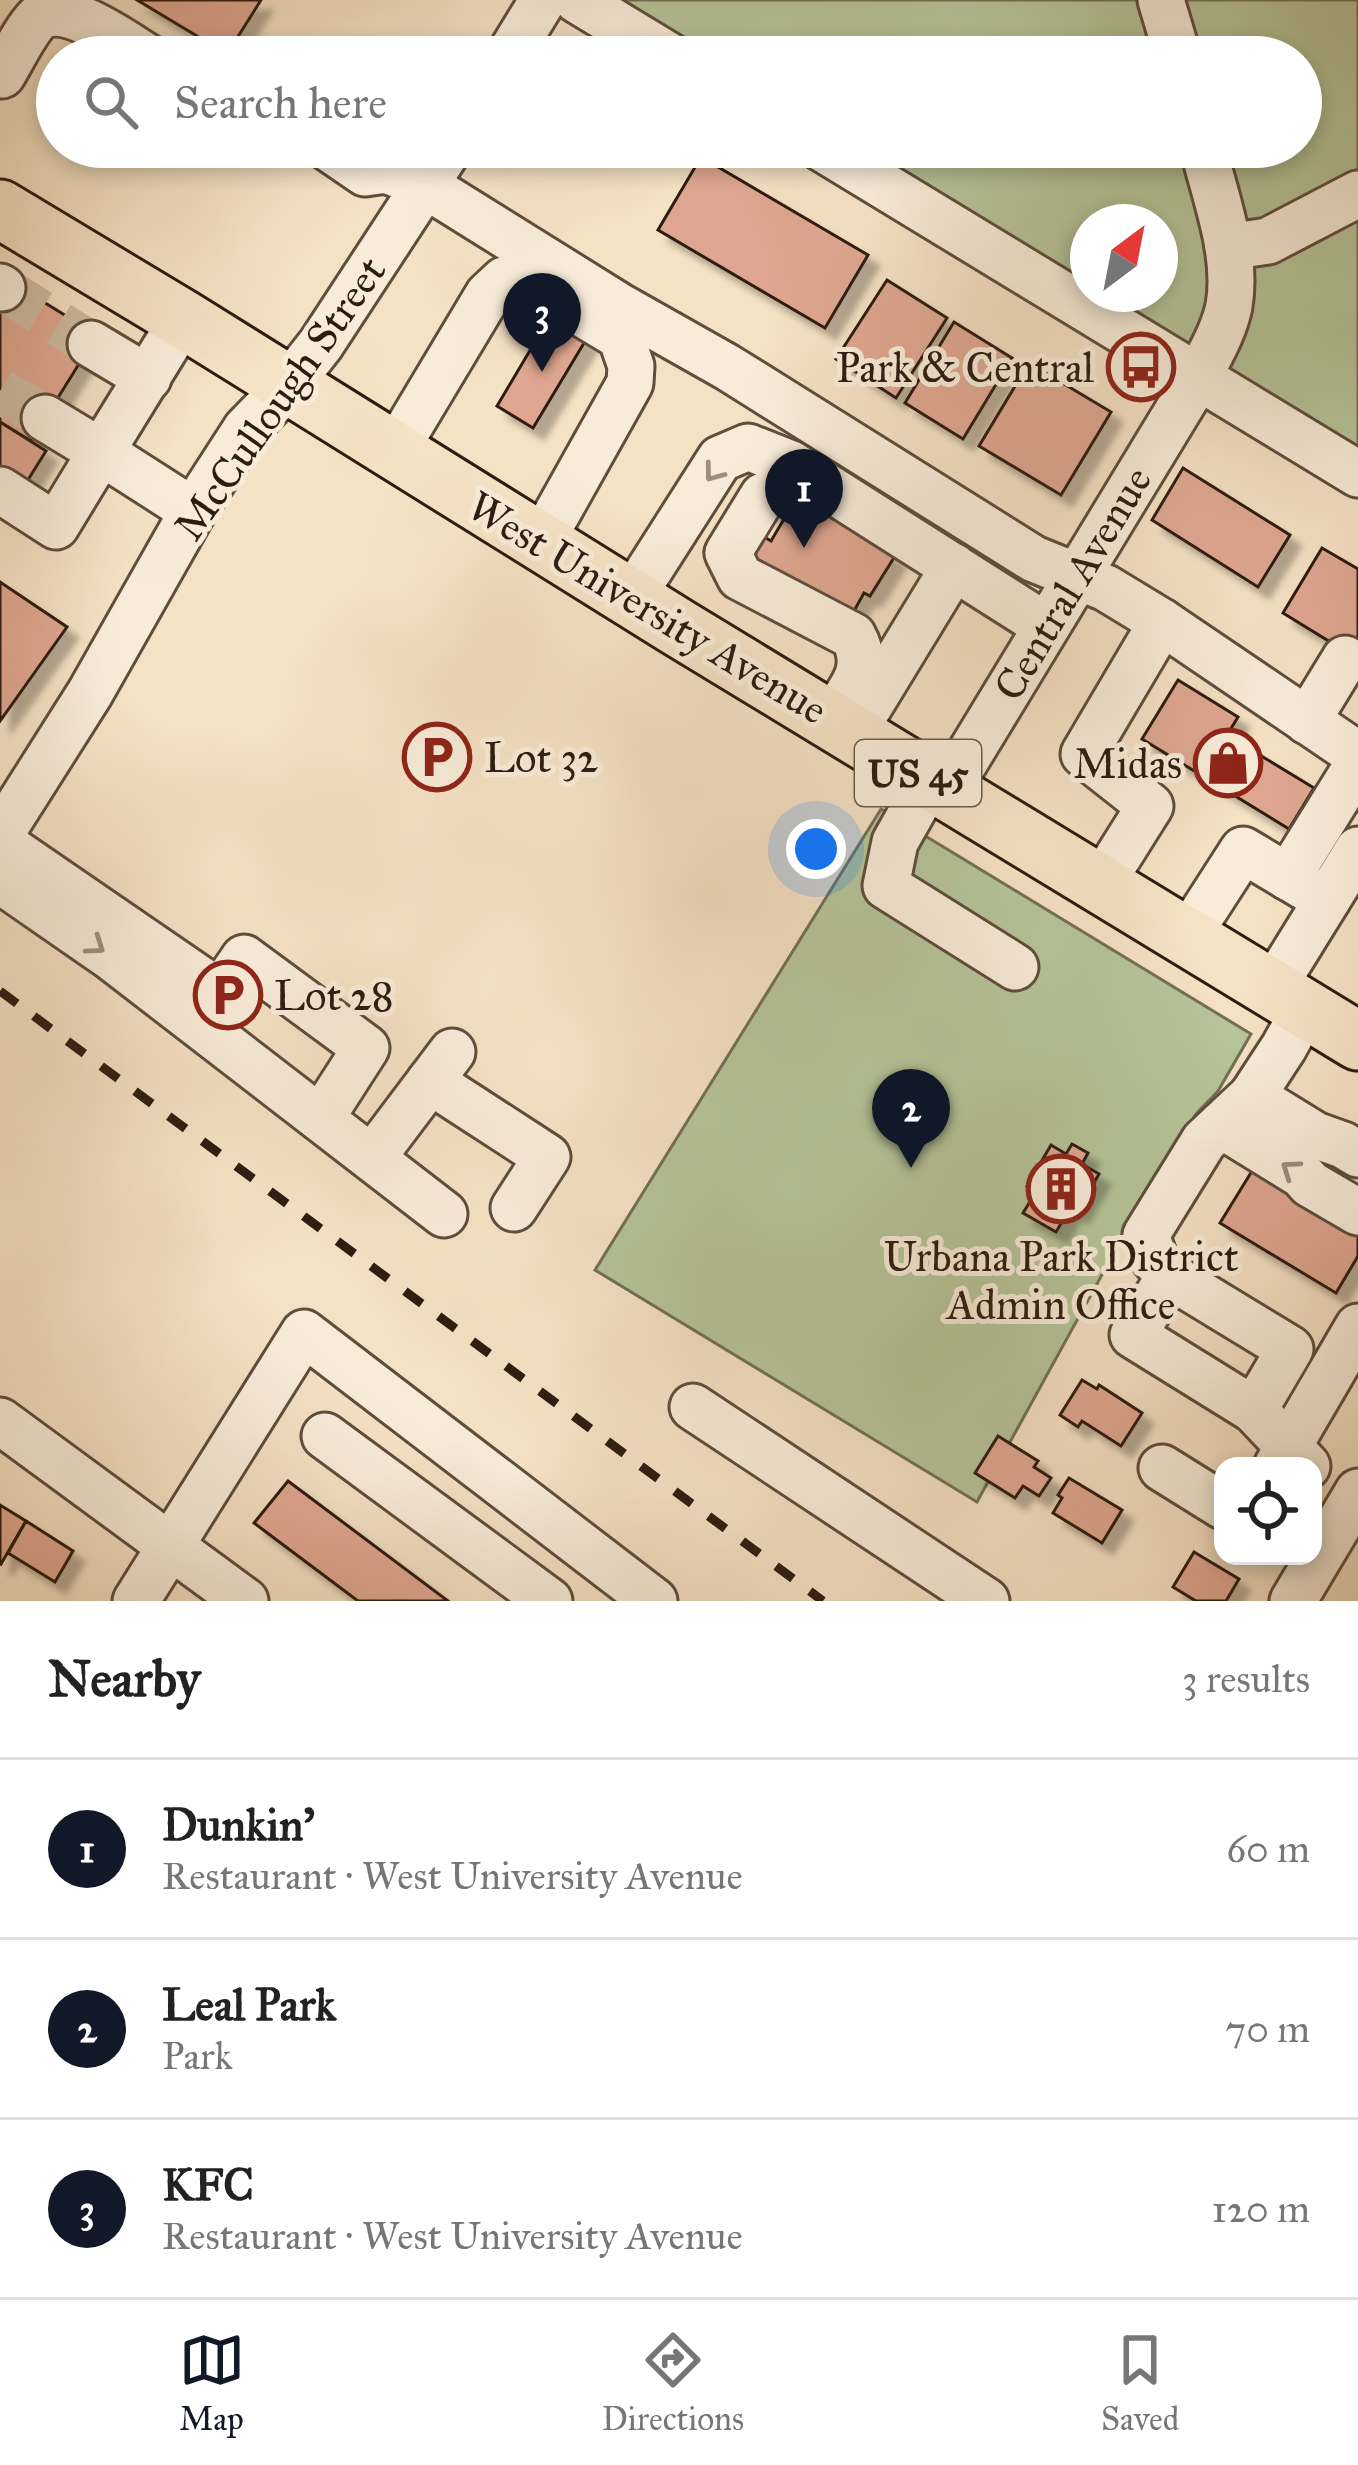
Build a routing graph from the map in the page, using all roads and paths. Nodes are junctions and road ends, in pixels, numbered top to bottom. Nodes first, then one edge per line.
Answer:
1 (543, 0) edge
2 (577, 0) edge
3 (1161, 0) edge
4 (114, 36) edge
5 (521, 36) edge
6 (636, 36) edge
7 (1172, 36) edge
8 (2, 75) edge
9 (358, 168) edge
10 (389, 168) edge
11 (394, 168) edge
12 (396, 168) edge
13 (855, 168) edge
14 (1208, 168) edge
15 (1358, 194) edge
16 (0, 209) edge
17 (1228, 247) junction
18 (183, 319) junction
19 (84, 356) tunnel mouth
20 (1199, 376) junction
21 (288, 386) junction
22 (140, 390) junction
23 (45, 418) tunnel mouth
24 (101, 452) junction
25 (394, 452) junction
26 (1358, 474) edge
27 (0, 490) edge
28 (833, 490) junction
29 (194, 511) junction
30 (0, 517) edge
31 (56, 526) junction
32 (541, 542) junction
33 (954, 567) junction
34 (1075, 576) junction
35 (632, 597) junction
36 (925, 617) junction
37 (1162, 622) junction
38 (1046, 626) junction
39 (853, 636) junction
40 (1345, 659) dead end
41 (1306, 722) junction
42 (843, 726) junction
43 (1358, 755) edge
44 (1358, 764) edge
45 (938, 785) junction
46 (0, 838) edge
47 (1358, 850) edge
48 (1288, 877) junction
49 (0, 880) edge
50 (1101, 884) junction
51 (1327, 900) junction
52 (1187, 937) junction
53 (1015, 967) dead end
54 (1289, 999) junction
55 (209, 1008) junction
56 (1358, 1041) edge
57 (1237, 1111) junction
58 (321, 1118) junction
59 (1358, 1154) edge
60 (372, 1158) junction
61 (514, 1208) dead end
62 (1358, 1213) edge
63 (444, 1214) dead end
64 (1170, 1276) junction
65 (1358, 1327) edge
66 (693, 1407) dead end
67 (1254, 1410) junction
68 (0, 1420) edge
69 (325, 1436) dead end
70 (1292, 1457) edge
71 (1300, 1457) edge
72 (1162, 1468) dead end
73 (1322, 1477) edge
74 (1356, 1495) edge
75 (1214, 1500) edge
76 (170, 1546) junction
77 (136, 1601) edge
78 (245, 1601) edge
79 (550, 1601) edge
80 (654, 1601) edge
81 (986, 1601) edge
82 (1293, 1601) edge

1 - 5 street
2 - 6 street
3 - 7 street
4 - 8 street
9 - 10 street
11 - 21 street, McCullough Street
12 - 34 street
13 - 20 street
14 - 17 street, Central Avenue
15 - 17 street
16 - 18 main road, West University Avenue / US 45
17 - 20 street, Central Avenue
18 - 21 main road, West University Avenue / US 45
18 - 22 street
19 - 22 street
20 - 26 street
20 - 34 street, Central Avenue
21 - 25 main road, West University Avenue / US 45
21 - 29 street, McCullough Street
22 - 24 street
23 - 24 street
24 - 29 street
24 - 31 street
25 - 32 main road, West University Avenue / US 45
25 - 32 street
27 - 31 street
28 - 33 street
28 -> 35 street
28 - 39 street
29 - 46 street, McCullough Street
30 - 31 street
32 - 35 main road, West University Avenue / US 45
33 - 36 street
33 - 38 street
34 - 37 street
34 - 38 street, Central Avenue
35 - 42 main road, West University Avenue / US 45
36 - 39 street
36 - 42 street
37 - 41 street
37 - 50 street
38 - 45 street, Central Avenue
39 - 42 street
40 - 41 street
41 - 43 street
42 - 45 main road, West University Avenue / US 45
44 - 48 street
45 - 50 main road, West University Avenue / US 45
45 - 53 street, Central Avenue
46 - 55 street
47 - 51 street
48 - 51 street
48 - 52 street
49 -> 55 street
50 - 52 main road, West University Avenue / US 45
51 - 54 street
52 - 54 main road, West University Avenue / US 45
54 - 56 main road, West University Avenue / US 45
54 - 57 street
55 - 58 street
55 - 58 street
57 - 59 street
62 -> 57 street
57 - 64 street
58 - 60 street
60 - 61 street
60 - 63 street
64 - 67 street
64 - 67 street
65 - 71 street
66 - 81 street
67 - 70 street
68 - 76 street
69 - 79 street
72 - 75 street
73 - 74 street
74 - 82 street
76 - 77 street
76 - 78 street
76 - 80 street

